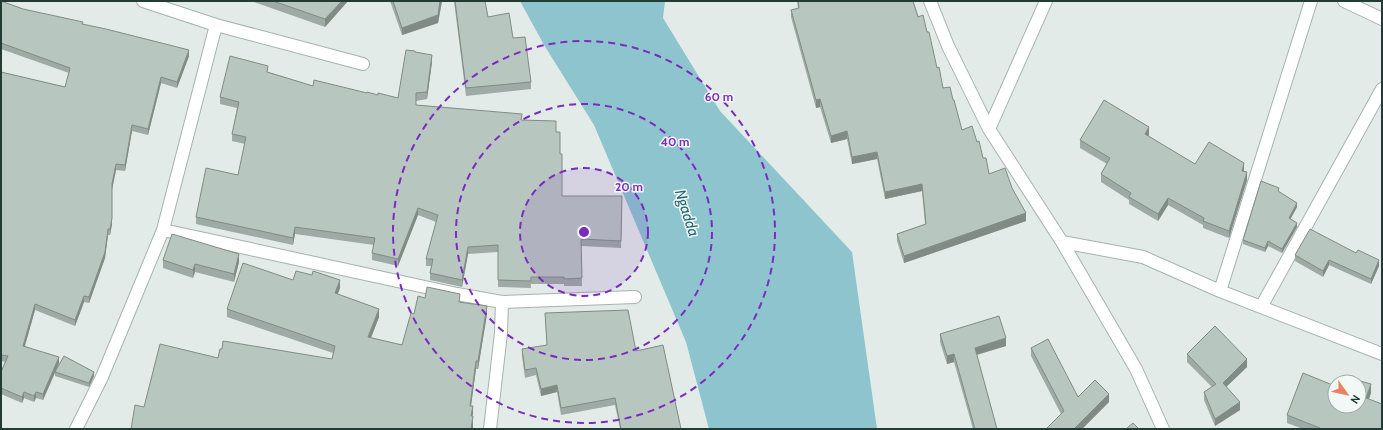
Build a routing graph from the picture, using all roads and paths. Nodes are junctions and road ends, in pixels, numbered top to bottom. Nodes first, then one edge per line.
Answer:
1 (143, 1) edge
2 (930, 1) edge
3 (1046, 1) edge
4 (1311, 1) edge
5 (1344, 1) edge
6 (1382, 19) edge
7 (216, 24) junction
8 (362, 64) dead end
9 (1382, 89) edge
10 (989, 128) junction
11 (163, 230) junction
12 (1062, 242) junction
13 (1220, 291) junction
14 (635, 297) dead end
15 (502, 302) junction
16 (1261, 307) junction
17 (1382, 354) edge
18 (76, 429) edge
19 (490, 429) edge
20 (1163, 429) edge

1 - 7 street
2 - 10 street
3 - 10 street
4 - 13 street
5 - 6 street
7 - 8 street
7 - 11 street
9 - 16 street
10 - 12 street
11 - 15 street
11 - 18 street
12 - 13 street
12 - 20 street
13 - 16 street
14 - 15 street
15 - 19 street
16 - 17 street

